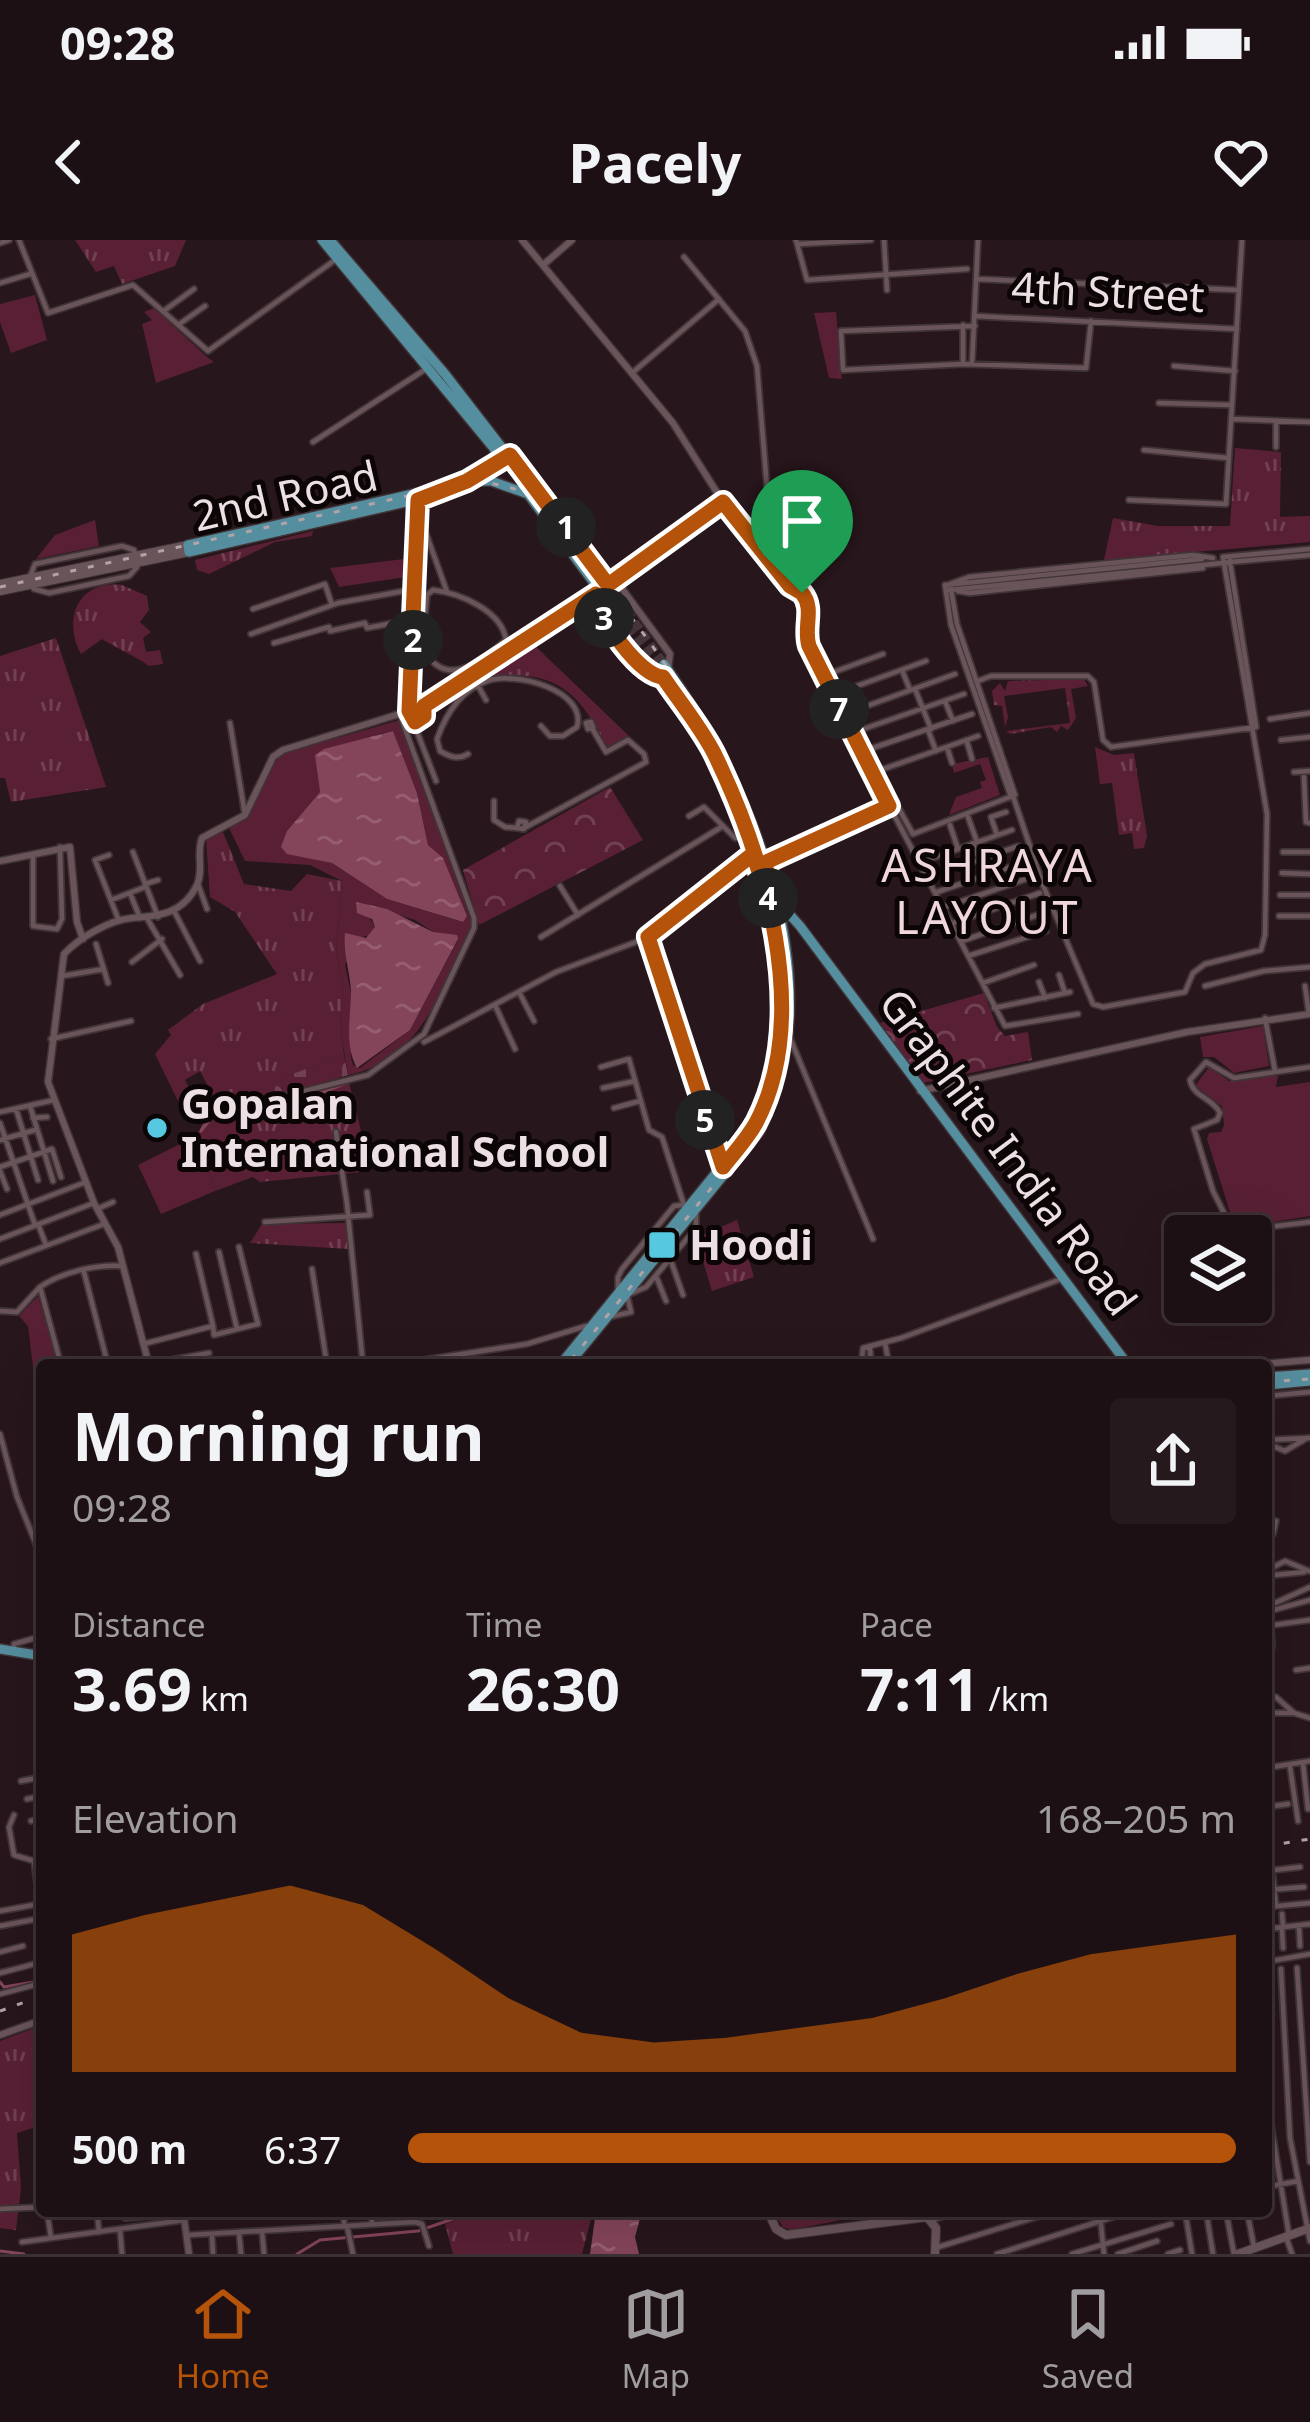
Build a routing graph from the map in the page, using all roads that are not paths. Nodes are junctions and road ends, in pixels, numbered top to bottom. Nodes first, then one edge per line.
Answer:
1 (10, 240) edge
2 (19, 240) edge
3 (326, 240) edge
4 (522, 240) edge
5 (572, 240) edge
6 (871, 240) edge
7 (884, 240) edge
8 (978, 240) edge
9 (1242, 240) edge
10 (796, 242) edge
11 (0, 243) edge
12 (684, 257) dead end
13 (337, 258) junction
14 (543, 265) junction
15 (967, 269) dead end
16 (30, 274) junction
17 (886, 275) junction
18 (977, 279) junction
19 (0, 284) edge
20 (194, 289) dead end
21 (887, 290) dead end
22 (1239, 290) junction
23 (719, 299) junction
24 (206, 306) dead end
25 (164, 310) junction
26 (975, 316) junction
27 (1091, 321) junction
28 (178, 325) junction
29 (963, 326) junction
30 (974, 326) junction
31 (1237, 328) junction
32 (411, 340) junction
33 (963, 364) junction
34 (972, 364) junction
35 (1174, 366) dead end
36 (428, 367) junction
37 (1235, 370) junction
38 (632, 373) junction
39 (1159, 403) dead end
40 (1232, 406) junction
41 (1232, 419) junction
42 (1276, 421) junction
43 (1310, 422) edge
44 (313, 442) dead end
45 (1276, 447) dead end
46 (1144, 450) dead end
47 (510, 455) junction
48 (1228, 458) junction
49 (526, 476) junction
50 (464, 483) junction
51 (530, 497) junction
52 (418, 500) junction
53 (1129, 500) dead end
54 (723, 502) junction
55 (418, 527) junction
56 (188, 548) junction
57 (1310, 552) edge
58 (760, 553) junction
59 (135, 559) junction
60 (1227, 560) junction
61 (1213, 561) junction
62 (31, 580) junction
63 (0, 588) edge
64 (949, 588) junction
65 (415, 590) junction
66 (605, 590) junction
67 (447, 592) junction
68 (332, 605) junction
69 (253, 610) dead end
70 (414, 620) junction
71 (251, 634) dead end
72 (274, 643) dead end
73 (884, 654) dead end
74 (926, 662) dead end
75 (472, 666) junction
76 (663, 670) junction
77 (902, 670) junction
78 (478, 674) junction
79 (955, 674) dead end
80 (823, 676) junction
81 (483, 682) junction
82 (978, 682) junction
83 (912, 690) junction
84 (964, 694) dead end
85 (832, 695) junction
86 (486, 700) dead end
87 (946, 701) junction
88 (424, 706) junction
89 (923, 709) junction
90 (406, 712) junction
91 (1310, 713) edge
92 (972, 714) dead end
93 (842, 715) junction
94 (579, 717) junction
95 (1270, 719) dead end
96 (953, 721) junction
97 (415, 722) junction
98 (230, 723) dead end
99 (542, 726) dead end
100 (929, 729) junction
101 (1253, 730) junction
102 (852, 733) junction
103 (978, 736) dead end
104 (1310, 737) edge
105 (966, 740) junction
106 (1280, 740) dead end
107 (947, 747) junction
108 (936, 751) junction
109 (861, 752) junction
110 (468, 754) dead end
111 (973, 759) dead end
112 (952, 763) dead end
113 (1310, 771) edge
114 (1294, 772) dead end
115 (872, 773) junction
116 (1304, 777) dead end
117 (436, 781) dead end
118 (1013, 796) junction
119 (494, 801) dead end
120 (891, 808) junction
121 (1006, 812) dead end
122 (245, 815) junction
123 (689, 816) dead end
124 (968, 817) dead end
125 (1310, 823) edge
126 (950, 825) dead end
127 (723, 826) junction
128 (1012, 830) dead end
129 (998, 835) junction
130 (747, 837) junction
131 (975, 843) junction
132 (1018, 846) dead end
133 (60, 847) junction
134 (958, 849) junction
135 (133, 851) dead end
136 (32, 852) junction
137 (1283, 852) dead end
138 (1310, 852) edge
139 (109, 854) dead end
140 (753, 854) junction
141 (979, 859) junction
142 (0, 860) edge
143 (921, 862) junction
144 (764, 863) junction
145 (1022, 863) dead end
146 (1282, 873) dead end
147 (1310, 874) edge
148 (985, 875) junction
149 (929, 877) junction
150 (1029, 878) dead end
151 (158, 880) dead end
152 (198, 884) junction
153 (146, 885) junction
154 (560, 886) dead end
155 (993, 891) junction
156 (937, 892) junction
157 (130, 893) junction
158 (1040, 893) dead end
159 (1280, 895) dead end
160 (1310, 895) edge
161 (111, 900) junction
162 (773, 901) junction
163 (945, 907) junction
164 (999, 908) junction
165 (173, 909) junction
166 (207, 909) dead end
167 (578, 914) junction
168 (1040, 914) dead end
169 (1279, 916) dead end
170 (1310, 916) edge
171 (149, 918) junction
172 (119, 921) junction
173 (953, 923) junction
174 (1046, 931) dead end
175 (542, 937) dead end
176 (648, 937) junction
177 (83, 939) junction
178 (162, 939) junction
179 (962, 941) junction
180 (96, 944) dead end
181 (968, 956) junction
182 (200, 961) dead end
183 (132, 962) dead end
184 (1034, 965) dead end
185 (1310, 967) edge
186 (104, 969) junction
187 (180, 975) dead end
188 (1059, 975) dead end
189 (62, 976) junction
190 (108, 982) dead end
191 (1039, 982) dead end
192 (982, 983) junction
193 (1204, 986) dead end
194 (1305, 986) dead end
195 (519, 992) junction
196 (1045, 998) junction
197 (495, 1005) junction
198 (994, 1008) junction
199 (1078, 1014) dead end
200 (1310, 1014) edge
201 (1265, 1018) junction
202 (131, 1021) dead end
203 (534, 1021) dead end
204 (786, 1031) junction
205 (51, 1039) junction
206 (424, 1042) dead end
207 (514, 1048) dead end
208 (601, 1067) dead end
209 (1310, 1067) edge
210 (1275, 1072) junction
211 (635, 1081) junction
212 (603, 1088) dead end
213 (919, 1089) junction
214 (277, 1098) dead end
215 (53, 1100) junction
216 (640, 1101) junction
217 (31, 1106) junction
218 (614, 1108) dead end
219 (16, 1109) junction
220 (0, 1112) edge
221 (47, 1117) dead end
222 (33, 1118) junction
223 (0, 1123) edge
224 (35, 1130) junction
225 (336, 1132) dead end
226 (21, 1134) junction
227 (3, 1139) edge
228 (43, 1151) junction
229 (28, 1156) junction
230 (14, 1162) junction
231 (723, 1167) junction
232 (0, 1169) edge
233 (61, 1177) dead end
234 (38, 1180) dead end
235 (53, 1181) dead end
236 (86, 1182) junction
237 (7, 1189) dead end
238 (367, 1192) dead end
239 (29, 1202) junction
240 (113, 1202) dead end
241 (96, 1206) junction
242 (690, 1207) junction
243 (0, 1215) edge
244 (349, 1217) junction
245 (266, 1222) dead end
246 (1310, 1222) edge
247 (104, 1224) junction
248 (37, 1225) junction
249 (0, 1239) edge
250 (873, 1239) dead end
251 (46, 1245) junction
252 (239, 1247) dead end
253 (119, 1250) junction
254 (219, 1252) dead end
255 (196, 1254) dead end
256 (670, 1260) junction
257 (0, 1263) edge
258 (110, 1264) junction
259 (124, 1265) junction
260 (84, 1270) junction
261 (312, 1270) dead end
262 (656, 1276) junction
263 (1060, 1279) junction
264 (40, 1287) junction
265 (623, 1294) junction
266 (683, 1295) dead end
267 (667, 1301) dead end
268 (0, 1311) edge
269 (213, 1326) junction
270 (237, 1329) junction
271 (588, 1329) junction
272 (885, 1342) junction
273 (143, 1344) junction
274 (871, 1346) junction
275 (209, 1353) dead end
276 (59, 1359) edge
277 (106, 1359) edge
278 (147, 1359) edge
279 (179, 1359) edge
280 (326, 1359) edge
281 (362, 1359) edge
282 (430, 1359) edge
283 (568, 1359) edge
284 (570, 1359) edge
285 (862, 1359) dead end
286 (871, 1359) edge
287 (888, 1359) edge
288 (1123, 1359) edge
289 (1310, 1360) edge
290 (1272, 1363) edge
291 (1310, 1377) edge
292 (1272, 1380) edge
293 (1310, 1392) edge
294 (1272, 1395) edge
295 (0, 1434) edge
296 (1308, 1438) edge
297 (1272, 1441) edge
298 (1272, 1444) edge
299 (1276, 1521) dead end
300 (1272, 1535) edge
301 (36, 1544) edge
302 (1272, 1569) edge
303 (1310, 1571) edge
304 (1272, 1573) edge
305 (1310, 1587) edge
306 (1310, 1600) edge
307 (1272, 1604) edge
308 (1272, 1610) edge
309 (1310, 1620) edge
310 (1272, 1626) edge
311 (36, 1638) edge
312 (0, 1652) edge
313 (14, 1652) junction
314 (36, 1658) edge
315 (36, 1658) edge
316 (1310, 1668) edge
317 (1296, 1670) dead end
318 (1272, 1696) edge
319 (1272, 1713) edge
320 (1294, 1713) junction
321 (1310, 1715) edge
322 (1306, 1762) edge
323 (1290, 1766) junction
324 (1272, 1768) edge
325 (36, 1778) edge
326 (21, 1781) dead end
327 (36, 1797) edge
328 (27, 1799) dead end
329 (1288, 1804) dead end
330 (1272, 1806) edge
331 (1308, 1809) edge
332 (14, 1815) dead end
333 (36, 1820) edge
334 (31, 1821) dead end
335 (1298, 1821) dead end
336 (34, 1861) joint
337 (1300, 1868) dead end
338 (1272, 1871) edge
339 (36, 1878) edge
340 (1304, 1887) dead end
341 (1272, 1890) edge
342 (1272, 1895) edge
343 (1310, 1903) edge
344 (36, 1905) edge
345 (1272, 1906) edge
346 (1276, 1906) junction
347 (0, 1911) edge
348 (1282, 1914) dead end
349 (36, 1921) edge
350 (1310, 1924) edge
351 (0, 1926) edge
352 (1299, 1926) junction
353 (1282, 1928) junction
354 (1272, 1929) edge
355 (23, 1946) dead end
356 (1300, 1946) dead end
357 (1283, 1948) dead end
358 (0, 1952) edge
359 (1310, 1954) edge
360 (1272, 1961) edge
361 (36, 1964) edge
362 (1297, 1968) dead end
363 (1280, 1970) dead end
364 (0, 1973) edge
365 (36, 1985) edge
366 (0, 1994) edge
367 (36, 2022) edge
368 (0, 2035) edge
369 (1310, 2162) edge
370 (1272, 2164) edge
371 (1298, 2181) junction
372 (1279, 2185) junction
373 (1272, 2186) edge
374 (0, 2209) edge
375 (36, 2209) edge
376 (47, 2217) edge
377 (98, 2217) edge
378 (175, 2217) edge
379 (184, 2217) edge
380 (345, 2217) edge
381 (371, 2217) edge
382 (771, 2217) edge
383 (914, 2217) edge
384 (924, 2217) edge
385 (942, 2217) edge
386 (1038, 2217) edge
387 (1113, 2217) edge
388 (1186, 2217) edge
389 (1207, 2217) edge
390 (1227, 2217) edge
391 (1249, 2217) edge
392 (931, 2220) junction
393 (1100, 2221) junction
394 (372, 2224) junction
395 (1171, 2224) dead end
396 (347, 2228) junction
397 (1308, 2228) edge
398 (121, 2229) junction
399 (262, 2231) junction
400 (100, 2232) junction
401 (239, 2232) junction
402 (212, 2234) junction
403 (1288, 2235) junction
404 (188, 2236) junction
405 (51, 2238) junction
406 (1157, 2241) dead end
407 (1310, 2241) edge
408 (22, 2242) dead end
409 (1033, 2242) junction
410 (1102, 2245) junction
411 (429, 2246) dead end
412 (1258, 2249) edge
413 (1180, 2250) dead end
414 (935, 2251) edge
415 (122, 2254) edge
416 (189, 2254) edge
417 (213, 2254) edge
418 (241, 2254) edge
419 (264, 2254) edge
420 (353, 2254) edge
421 (997, 2254) edge
422 (1036, 2254) edge
423 (1072, 2254) edge
424 (1104, 2254) edge
425 (1118, 2254) edge
426 (1168, 2254) edge
427 (1192, 2254) edge
428 (1213, 2254) edge
429 (1236, 2254) edge
430 (1292, 2254) edge

1 - 11 street
2 - 16 street
3 - 13 main road
3 - 32 main road
4 - 14 street
5 - 14 street
6 - 10 street
7 - 17 street
8 - 18 street
9 - 22 street
10 - 17 street
12 - 23 street
13 - 28 street
13 - 32 main road
14 - 38 street
15 - 17 street
16 - 19 street
16 - 25 street
17 - 21 street
18 - 22 street
18 - 26 street
20 - 25 street
22 - 31 street
23 - 38 street
23 - 58 street
24 - 28 street
25 - 28 street
26 - 27 street, 4th Street
26 - 30 street
27 - 31 street, 4th Street
27 - 34 street
29 - 30 street
29 - 33 street
29 - 33 street
30 - 34 street
31 - 37 street
32 - 36 main road
32 - 47 main road
33 - 34 street
35 - 37 street
36 - 44 street
36 - 56 main road, 2nd Road
37 - 40 street
38 - 54 street
39 - 40 street
40 - 41 street
41 - 42 street
41 - 48 street
42 - 43 street
42 - 45 street
46 - 48 street
47 - 49 main road
47 - 50 main road, 2nd Road
48 - 53 street
49 - 51 main road
49 - 66 main road
50 - 51 main road
50 - 52 main road, 2nd Road
51 - 66 main road
52 - 55 street
52 - 56 main road, 2nd Road
54 - 58 street
54 - 66 street
55 - 65 street
55 - 67 street
56 - 59 main road, 2nd Road
57 - 60 street
58 - 80 street
59 - 62 main road, 2nd Road
59 - 62 street, 2nd Road
60 - 61 street
60 - 101 street
61 - 64 street
61 - 64 street
61 - 64 street
62 - 63 main road, 2nd Road
64 - 82 street
64 - 118 street
65 - 68 street
65 - 70 street
66 - 76 street
66 - 76 street
66 - 78 street
67 - 75 street
67 - 75 street
68 - 69 street
68 - 71 street
70 - 72 street
70 - 90 street
73 - 80 street
74 - 77 street
75 - 78 street
76 - 130 main road
76 - 144 main road
77 - 83 street
77 - 85 street
78 - 81 street
78 - 88 street
79 - 83 street
80 - 85 street
81 - 86 street
81 - 94 street
81 - 110 street
82 - 101 street
82 - 118 street
83 - 89 street
83 - 93 street
84 - 87 street
85 - 93 street
87 - 89 street
87 - 96 street
88 - 90 street
88 - 97 street
89 - 100 street
89 - 102 street
90 - 97 street
90 - 122 street
90 - 214 street
91 - 95 street
92 - 96 street
93 - 102 street
94 - 99 street
94 - 119 street
96 - 100 street
97 - 117 street
98 - 122 street
100 - 108 street
100 - 109 street
101 - 118 street
102 - 109 street
103 - 105 street
104 - 106 street
105 - 107 street
105 - 111 street
107 - 108 street
107 - 112 street
108 - 115 street
109 - 115 street
113 - 114 street
115 - 120 street
116 - 125 street
118 - 120 street
120 - 143 street
120 - 144 street
121 - 129 street
122 - 152 street
123 - 127 street
124 - 131 street
126 - 134 street
127 - 130 street
127 - 167 street
128 - 129 street
129 - 131 street
130 - 140 main road
131 - 134 street
131 - 141 street
132 - 141 street
133 - 136 street
133 - 136 street
133 - 177 street
134 - 143 street
135 - 153 street
136 - 142 street
137 - 138 street
139 - 161 street
140 - 162 main road
140 - 176 street
141 - 148 street
141 - 149 street
143 - 149 street
144 - 162 main road
145 - 148 street
146 - 147 street
148 - 156 street
149 - 156 street
150 - 155 street
151 - 153 street
152 - 165 street
152 - 166 street
153 - 157 street
153 - 171 street
154 - 167 street
155 - 163 street
155 - 164 street
156 - 163 street
157 - 161 street
157 - 171 street
158 - 164 street
159 - 160 street
161 - 172 street
162 - 204 main road
162 - 213 main road, Graphite India Road
162 - 231 main road
163 - 173 street
164 - 173 street
165 - 171 street
165 - 182 street
167 - 175 street
168 - 179 street
169 - 170 street
171 - 172 street
171 - 178 street
172 - 177 street
173 - 179 street
174 - 181 street
176 - 195 street
176 - 231 street
177 - 189 street
178 - 183 street
178 - 187 street
179 - 181 street
180 - 186 street
181 - 192 street
184 - 192 street
185 - 193 street
186 - 189 street
186 - 190 street
188 - 196 street
189 - 205 street
191 - 196 street
192 - 198 street
194 - 200 street
195 - 197 street
195 - 203 street
196 - 198 street
197 - 206 street
197 - 207 street
198 - 199 street
200 - 201 street
201 - 210 street
201 - 213 street
202 - 205 street
204 - 242 main road
204 - 250 street
205 - 215 street
208 - 211 street
209 - 210 street
210 - 246 street
211 - 212 street
211 - 216 street
213 - 263 main road, Graphite India Road
215 - 217 street
215 - 236 street
216 - 218 street
216 - 242 street
217 - 219 street
217 - 222 street
219 - 220 street
219 - 226 street
221 - 222 street
222 - 224 street
223 - 227 street
224 - 226 street
224 - 228 street
225 - 244 street
226 - 227 street
226 - 229 street
227 - 230 street
228 - 229 street
228 - 233 street
228 - 235 street
229 - 230 street
229 - 234 street
230 - 232 street
230 - 239 street
231 - 242 main road
232 - 237 street
236 - 239 street
236 - 241 street
238 - 244 street
239 - 243 street
239 - 248 street
240 - 241 street
241 - 247 street
241 - 248 street
242 - 256 street
242 - 265 main road
242 - 265 street
244 - 245 street
244 - 281 street
247 - 251 street
247 - 253 street
248 - 249 street
248 - 251 street
251 - 257 street
252 - 270 street
253 - 258 street
253 - 259 street
254 - 270 street
255 - 269 street
256 - 262 street
256 - 266 street
258 - 259 street
258 - 260 street
259 - 273 street
260 - 264 street
260 - 277 street
261 - 280 street
262 - 265 street
262 - 267 street
263 - 272 street
263 - 288 main road, Graphite India Road
264 - 268 street
264 - 276 street
265 - 271 main road
265 - 284 main road
269 - 270 street
269 - 273 street
271 - 282 street
271 - 283 main road
272 - 274 street
272 - 287 street
273 - 278 street
274 - 285 street
274 - 286 street
275 - 279 street
289 - 290 street
291 - 292 main road
293 - 294 street
295 - 301 street
296 - 297 street
296 - 298 street
299 - 300 street
302 - 303 street
303 - 304 street
305 - 307 street
306 - 308 street
309 - 310 street
311 - 313 street
312 - 313 main road
312 - 315 main road
313 - 314 main road
316 - 317 street
318 - 320 street
319 - 320 street
320 - 321 street
322 - 323 street
322 - 331 street
323 - 324 street
323 - 335 street
325 - 326 street
327 - 328 street
329 - 330 street
332 - 336 street
333 - 334 street
336 - 339 street
337 - 338 street
340 - 341 street
342 - 346 street
343 - 346 street
344 - 347 street
345 - 346 street
348 - 353 street
349 - 351 street
350 - 352 street
352 - 353 street
352 - 356 street
353 - 354 street
353 - 357 street
355 - 358 street
359 - 360 street
361 - 364 street
362 - 369 street
363 - 371 street
365 - 366 street
367 - 368 street
370 - 372 street
371 - 372 street
371 - 397 street
372 - 373 street
372 - 403 street
374 - 375 street
376 - 405 street
377 - 400 street
378 - 398 street
379 - 404 street
380 - 396 street
381 - 394 street
382 - 383 main road
384 - 392 main road
385 - 392 street
386 - 414 street
387 - 393 street
388 - 427 street
389 - 428 street
390 - 429 street
391 - 412 street
392 - 414 main road
393 - 409 street
393 - 410 street
394 - 396 street
394 - 411 street
395 - 410 street
396 - 399 street
396 - 420 street
397 - 403 main road
397 - 407 street
398 - 400 street
398 - 415 street
399 - 401 street
399 - 419 street
400 - 405 street
401 - 402 street
401 - 418 street
402 - 404 street
402 - 417 street
403 - 412 main road
403 - 430 street
404 - 416 street
405 - 408 street
406 - 425 street
409 - 421 street
409 - 422 street
410 - 423 street
410 - 424 street
412 - 429 main road
413 - 426 street

